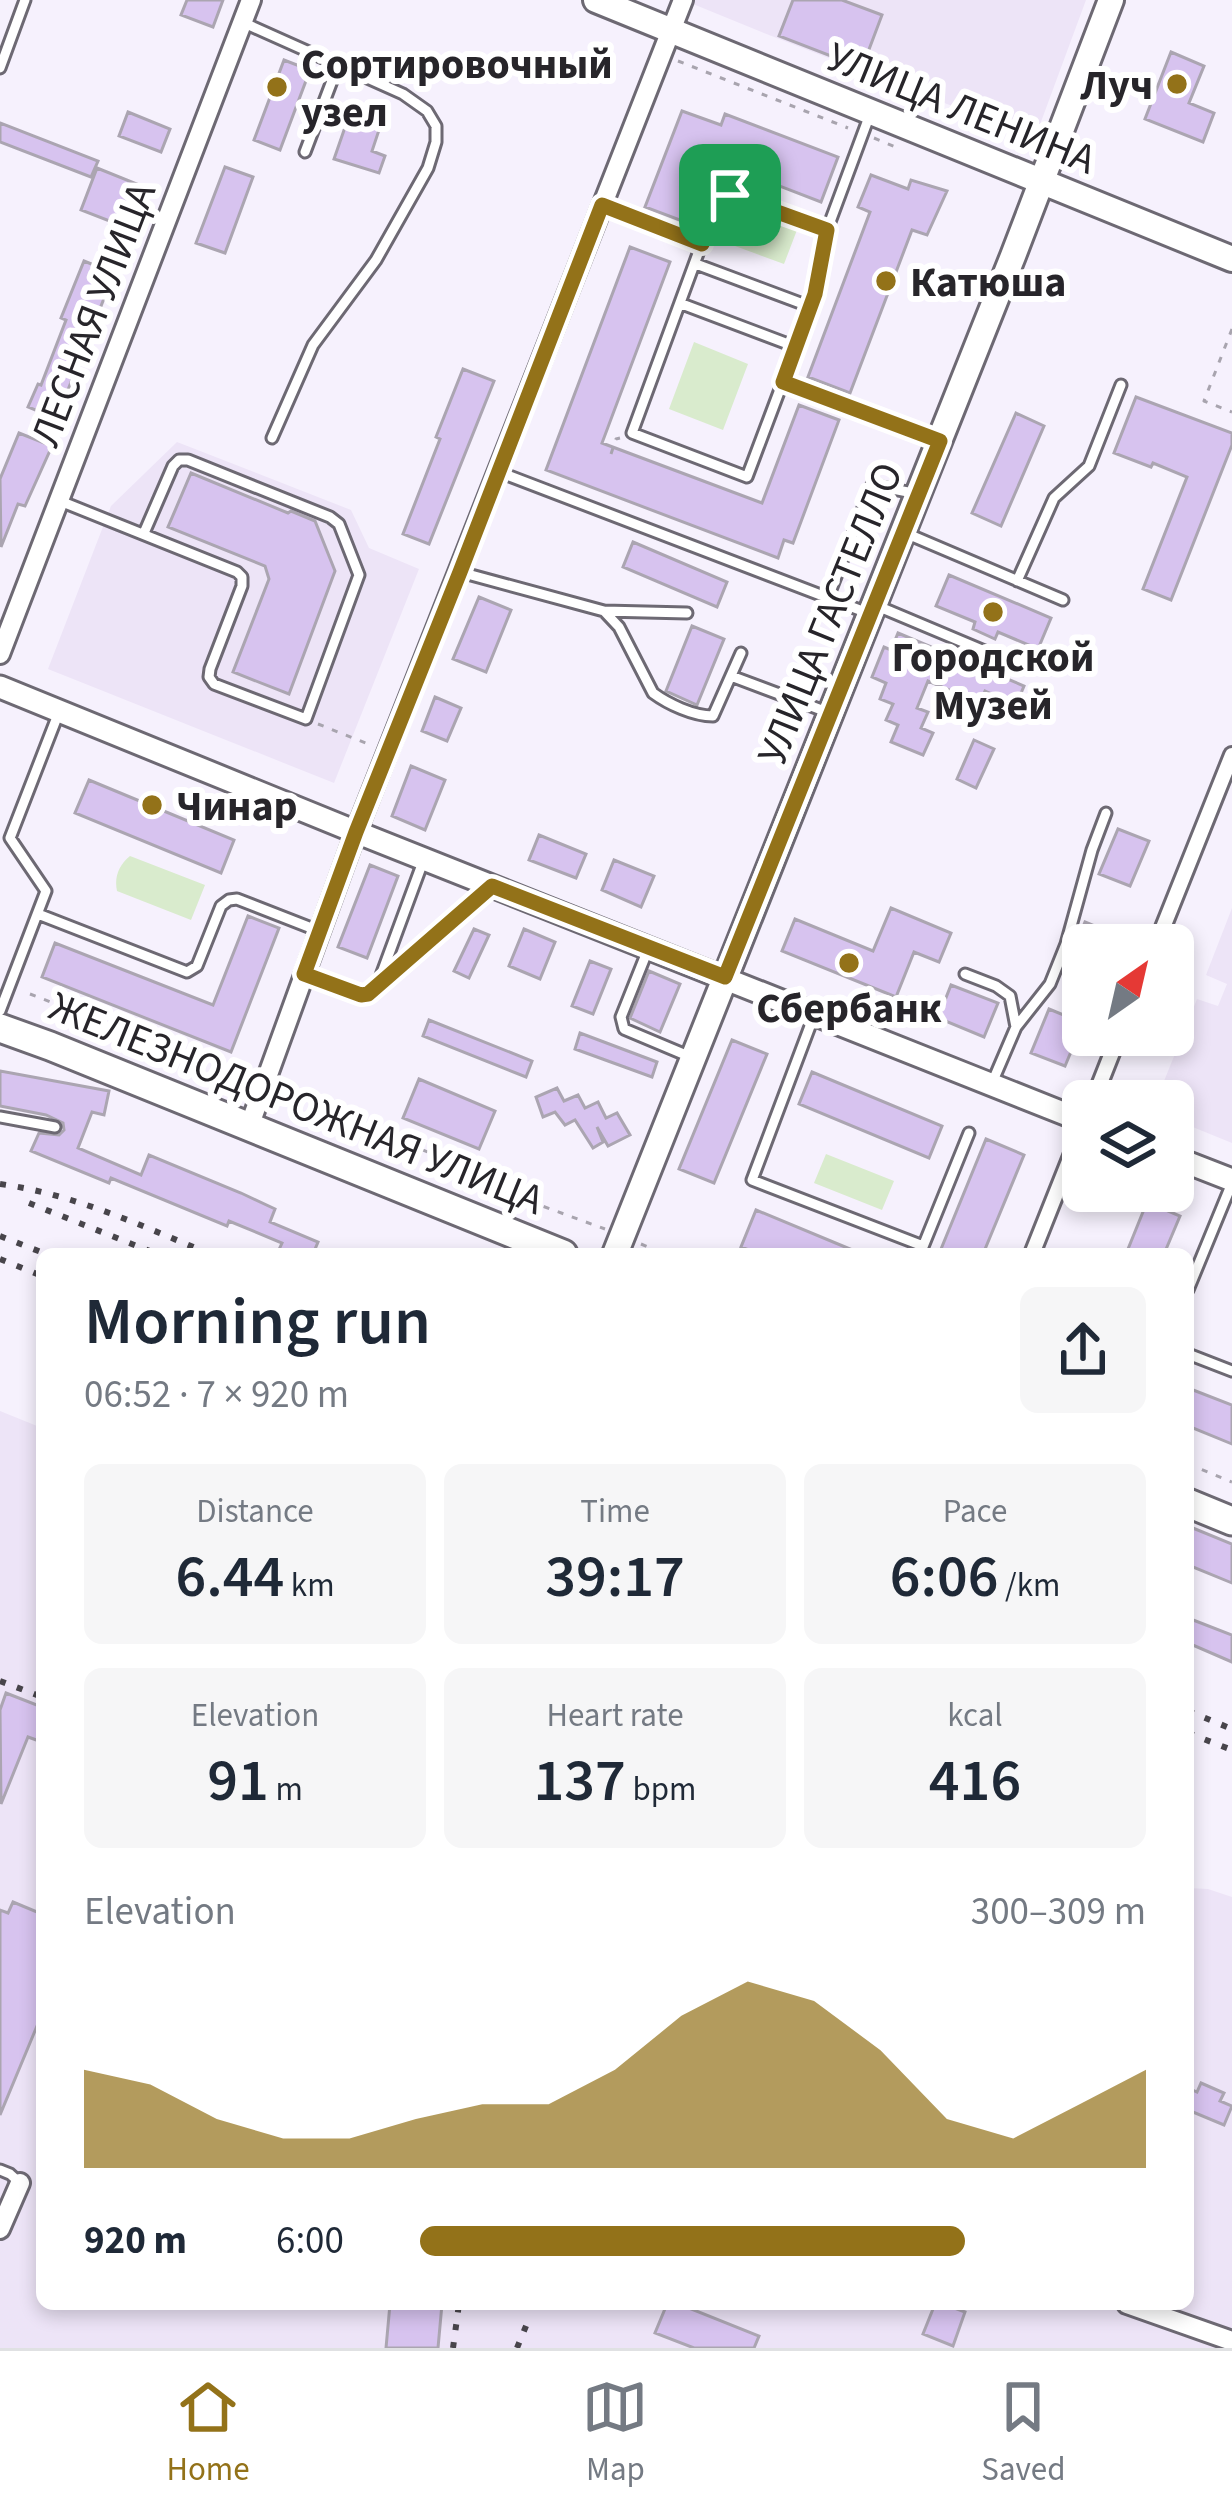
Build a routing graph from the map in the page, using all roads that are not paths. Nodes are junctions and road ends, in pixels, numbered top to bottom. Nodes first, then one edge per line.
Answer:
1 (25, 0) edge
2 (250, 0) edge
3 (596, 0) edge
4 (683, 0) edge
5 (1111, 0) edge
6 (242, 22) junction
7 (671, 30) junction
8 (338, 64) junction
9 (0, 68) edge
10 (867, 123) junction
11 (304, 152) dead end
12 (1042, 182) junction
13 (602, 205) junction
14 (827, 230) junction
15 (702, 244) junction
16 (1230, 252) edge
17 (696, 263) junction
18 (682, 304) junction
19 (812, 307) junction
20 (796, 347) junction
21 (783, 382) junction
22 (1121, 385) dead end
23 (272, 438) dead end
24 (940, 441) junction
25 (499, 472) junction
26 (918, 494) junction
27 (60, 501) junction
28 (903, 532) junction
29 (144, 533) junction
30 (460, 572) junction
31 (1017, 581) junction
32 (828, 597) junction
33 (1063, 600) dead end
34 (872, 609) junction
35 (604, 610) junction
36 (687, 613) dead end
37 (741, 653) dead end
38 (0, 654) edge
39 (1025, 668) dead end
40 (731, 676) junction
41 (0, 687) edge
42 (59, 712) junction
43 (830, 714) junction
44 (1232, 755) edge
45 (1106, 813) dead end
46 (356, 832) junction
47 (424, 859) junction
48 (492, 886) junction
49 (38, 914) junction
50 (1164, 924) edge
51 (319, 931) junction
52 (650, 947) junction
53 (304, 974) junction
54 (965, 974) dead end
55 (725, 977) junction
56 (378, 983) junction
57 (0, 1011) edge
58 (815, 1013) junction
59 (1016, 1027) junction
60 (0, 1028) edge
61 (693, 1058) junction
62 (992, 1083) junction
63 (1062, 1115) edge
64 (0, 1117) edge
65 (55, 1126) dead end
66 (249, 1126) junction
67 (968, 1133) dead end
68 (1194, 1166) edge
69 (1062, 1178) edge
70 (1232, 1182) edge
71 (618, 1245) edge
72 (548, 1248) edge
73 (917, 1248) edge
74 (923, 1248) edge
75 (1034, 1248) edge
76 (1194, 1275) edge
77 (1194, 1356) edge
78 (1232, 1372) edge
79 (1194, 1505) edge
80 (1232, 1521) edge
81 (0, 2170) edge
82 (20, 2183) joint
83 (0, 2229) edge
84 (1144, 2310) edge
85 (1232, 2341) edge

1 - 9 lane
2 - 6 street, ЛЕСНАЯ УЛИЦА
3 - 7 main road, УЛИЦА ЛЕНИНА
4 - 7 street
5 - 12 main road, УЛИЦА ГАСТЕЛЛО
6 - 8 lane
6 - 27 street, ЛЕСНАЯ УЛИЦА
7 - 10 main road, УЛИЦА ЛЕНИНА
7 - 13 street
8 - 11 lane
8 - 23 lane
10 - 12 main road, УЛИЦА ЛЕНИНА
10 - 14 lane
12 - 16 main road, УЛИЦА ЛЕНИНА
12 - 24 main road, УЛИЦА ГАСТЕЛЛО
13 - 15 lane
13 - 25 street
14 - 15 lane
14 - 19 lane
15 - 17 lane
17 - 18 lane
17 - 19 lane
18 - 20 lane
18 - 21 lane
19 - 20 lane
20 - 21 lane
21 - 24 lane
22 - 31 lane
24 - 26 main road, УЛИЦА ГАСТЕЛЛО
25 - 30 street
25 - 32 lane
26 - 28 main road, УЛИЦА ГАСТЕЛЛО
26 - 32 lane
27 - 29 lane
27 - 38 street, ЛЕСНАЯ УЛИЦА
28 - 31 lane
28 - 34 main road, УЛИЦА ГАСТЕЛЛО
29 - 29 lane
30 - 35 lane
30 - 46 street
31 - 33 lane
32 - 34 lane
34 - 39 lane
34 - 43 main road, УЛИЦА ГАСТЕЛЛО
35 - 36 lane
35 - 40 lane
37 - 40 lane
40 - 43 lane
41 - 42 street
42 - 46 street
42 - 49 lane
43 - 55 main road, УЛИЦА ГАСТЕЛЛО
44 - 50 street
45 - 59 lane
46 - 47 street
46 - 51 street
47 - 48 street
47 - 56 lane
48 - 52 street
48 - 56 lane
49 - 51 lane
49 - 57 lane
51 - 53 street
52 - 55 street
52 - 61 lane
53 - 56 lane
53 - 66 street
54 - 59 lane
55 - 58 street
55 - 61 main road, УЛИЦА ГАСТЕЛЛО
58 - 62 street
58 - 73 lane
59 - 62 lane
60 - 66 main road, ЖЕЛЕЗНОДОРОЖНАЯ УЛИЦА
61 - 71 main road, УЛИЦА ГАСТЕЛЛО
62 - 63 street
64 - 65 lane
66 - 72 main road, ЖЕЛЕЗНОДОРОЖНАЯ УЛИЦА
67 - 74 lane
68 - 70 street
69 - 75 street
70 - 76 lane
77 - 78 lane
79 - 80 main road
81 - 82 lane
82 - 83 street
84 - 85 street

